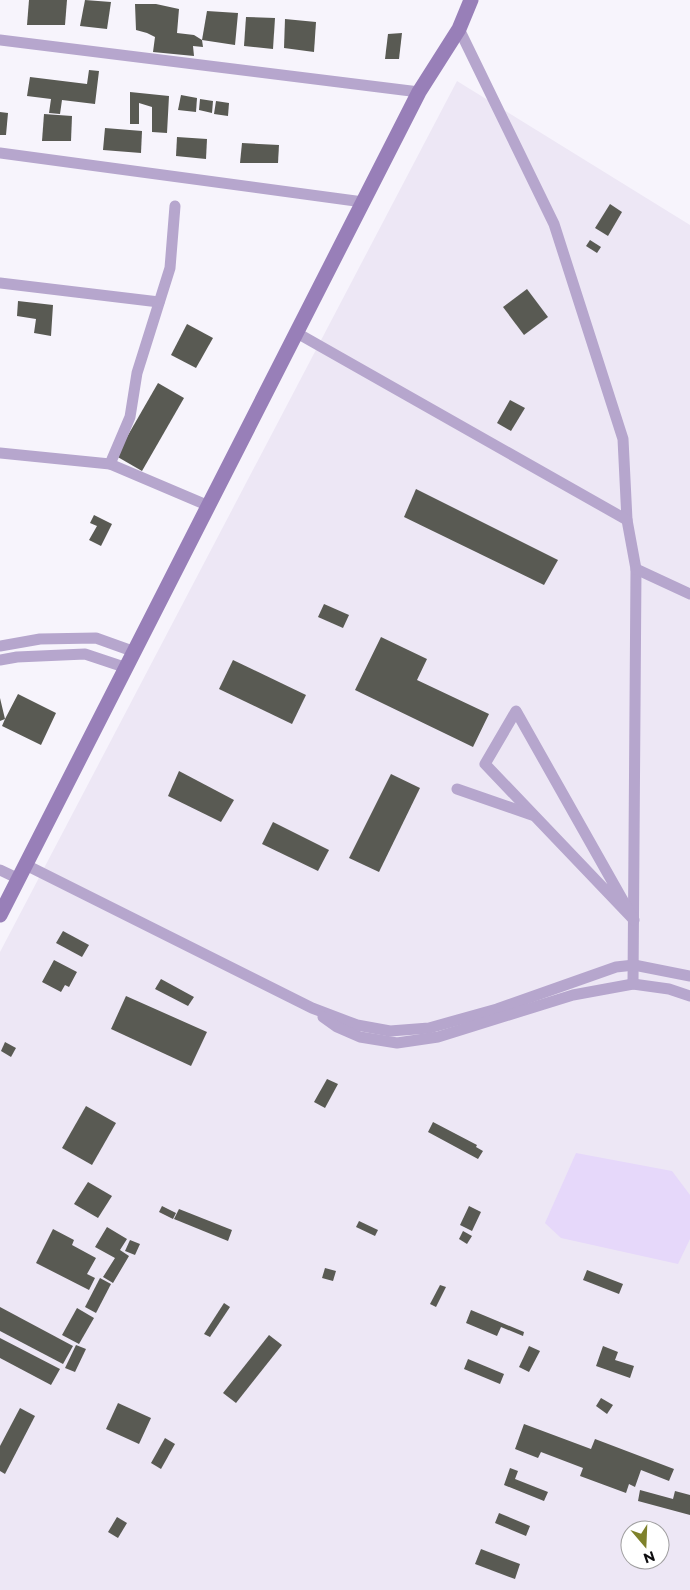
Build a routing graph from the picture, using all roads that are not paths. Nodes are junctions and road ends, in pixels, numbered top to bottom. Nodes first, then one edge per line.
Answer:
1 (471, 0) edge
2 (459, 28) junction
3 (0, 40) edge
4 (419, 92) junction
5 (0, 153) edge
6 (363, 202) junction
7 (174, 206) dead end
8 (0, 284) edge
9 (159, 302) junction
10 (297, 333) junction
11 (0, 453) edge
12 (110, 464) junction
13 (209, 506) junction
14 (627, 520) junction
15 (636, 569) junction
16 (690, 594) edge
17 (0, 646) edge
18 (135, 652) junction
19 (0, 660) edge
20 (127, 668) junction
21 (457, 789) dead end
22 (534, 815) junction
23 (26, 865) junction
24 (0, 870) edge
25 (19, 879) junction
26 (0, 915) edge
27 (634, 920) junction
28 (634, 965) junction
29 (690, 976) edge
30 (633, 984) junction
31 (690, 996) edge
32 (312, 1008) junction

1 - 2 main road
2 - 4 main road
2 - 14 street
3 - 4 street
4 - 6 main road
5 - 6 street
6 - 10 main road
7 - 9 street
8 - 9 street
9 - 12 street
10 - 13 main road
10 - 14 street
11 - 12 street
12 - 13 street
13 - 18 main road
14 - 15 street
15 - 16 street
15 - 27 street
17 - 18 street
18 - 20 main road
19 - 20 street
20 - 23 main road
21 - 22 street
22 - 27 street
22 - 27 street
23 - 25 main road
23 - 32 street
24 - 25 street
25 - 26 main road
27 - 28 street
28 - 29 street
28 - 30 street
28 - 32 street
30 - 31 street
30 - 32 street

